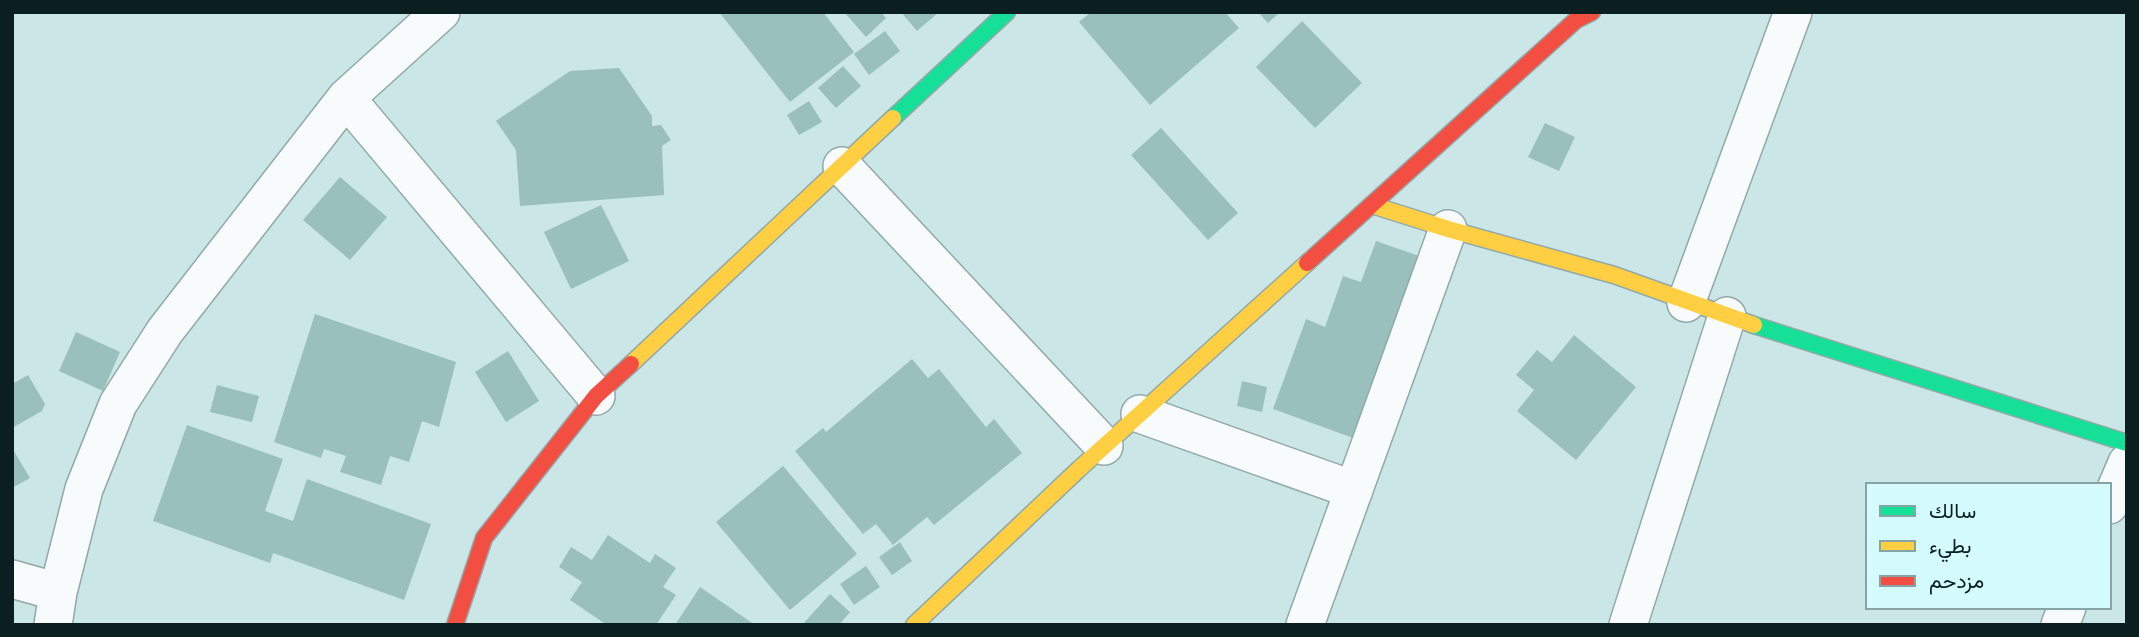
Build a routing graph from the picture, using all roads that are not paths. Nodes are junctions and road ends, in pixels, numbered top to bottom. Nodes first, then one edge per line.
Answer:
1 (441, 12) edge
2 (1007, 12) edge
3 (1592, 12) edge
4 (1793, 12) edge
5 (346, 98) junction
6 (842, 166) junction
7 (1372, 205) junction
8 (1448, 229) junction
9 (1686, 303) junction
10 (1727, 316) junction
11 (596, 396) junction
12 (1140, 414) junction
13 (2127, 443) edge
14 (1104, 446) junction
15 (2127, 463) edge
16 (1354, 489) junction
17 (2111, 500) edge
18 (12, 579) edge
19 (56, 608) edge
20 (456, 625) edge
21 (914, 625) edge
22 (1305, 625) edge
23 (1628, 625) edge

1 - 5 street
2 - 6 street
3 - 7 street
4 - 9 street
5 - 11 street
5 - 19 street
6 - 11 street
6 - 14 street
7 - 8 street
7 - 12 street
8 - 9 street
8 - 16 street
9 - 10 street
10 - 13 street
10 - 23 street
11 - 20 street
12 - 14 street
12 - 16 street
14 - 21 street
15 - 17 street
16 - 22 street
18 - 19 street

